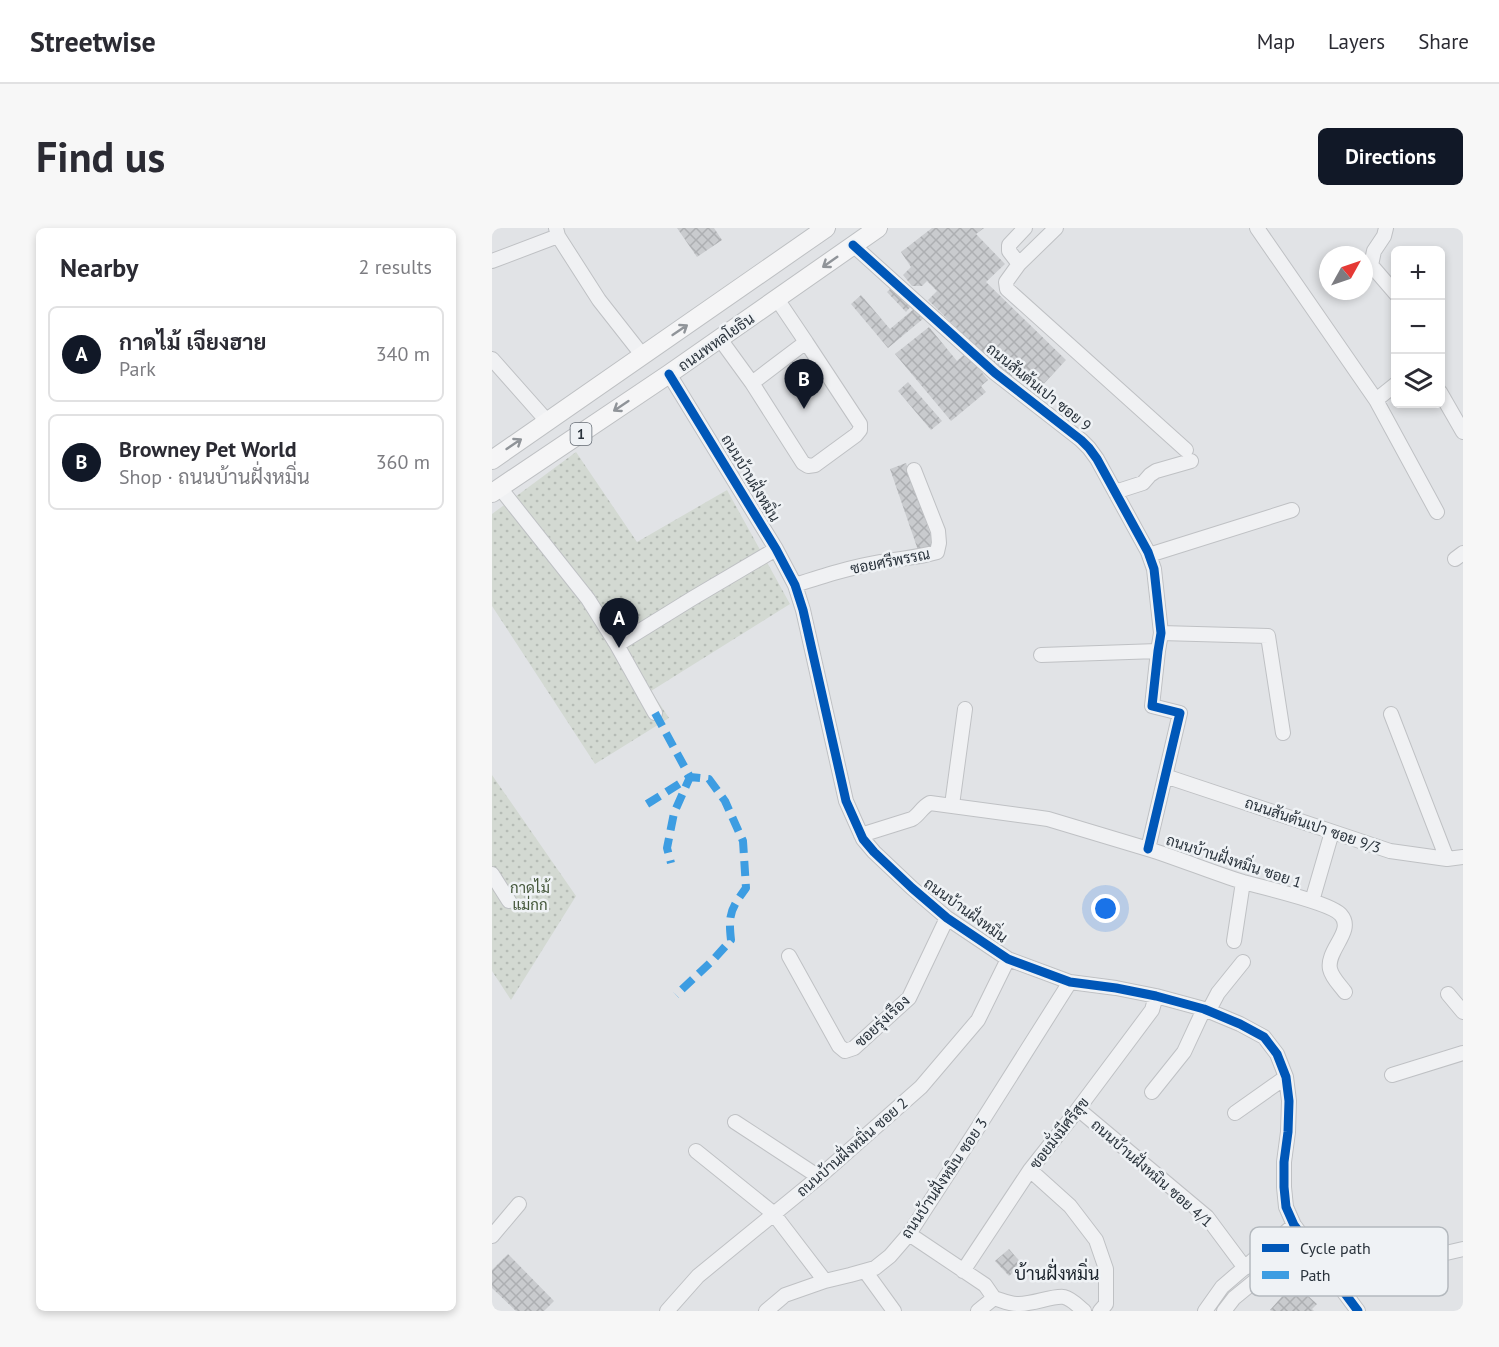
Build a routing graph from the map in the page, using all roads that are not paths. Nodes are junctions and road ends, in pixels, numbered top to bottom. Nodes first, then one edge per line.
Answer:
1 (826, 228) edge
2 (878, 228) edge
3 (1025, 228) edge
4 (1056, 228) edge
5 (1257, 228) edge
6 (1386, 228) edge
7 (557, 232) edge
8 (853, 245) junction
9 (492, 261) edge
10 (1019, 264) junction
11 (1391, 289) edge
12 (777, 299) junction
13 (720, 339) junction
14 (806, 342) junction
15 (643, 356) junction
16 (492, 359) edge
17 (669, 374) junction
18 (752, 383) junction
19 (1391, 387) edge
20 (1376, 400) junction
21 (1445, 401) edge
22 (547, 422) junction
23 (1463, 432) edge
24 (492, 459) edge
25 (914, 470) dead end
26 (496, 491) edge
27 (1115, 492) junction
28 (1292, 510) dead end
29 (1437, 513) dead end
30 (776, 549) junction
31 (1149, 555) junction
32 (795, 585) junction
33 (1161, 633) junction
34 (617, 645) junction
35 (1158, 651) junction
36 (1041, 655) dead end
37 (965, 709) dead end
38 (655, 713) dead end
39 (1391, 714) dead end
40 (1283, 733) dead end
41 (1165, 776) junction
42 (952, 805) junction
43 (1332, 832) junction
44 (861, 835) junction
45 (1148, 849) junction
46 (1463, 857) edge
47 (1447, 859) junction
48 (492, 874) edge
49 (1243, 882) junction
50 (1312, 901) junction
51 (509, 902) dead end
52 (947, 918) junction
53 (1234, 940) dead end
54 (789, 956) dead end
55 (1008, 959) junction
56 (1243, 962) dead end
57 (1070, 982) junction
58 (1345, 992) dead end
59 (1448, 994) dead end
60 (1156, 996) junction
61 (1207, 1010) junction
62 (1463, 1012) edge
63 (1463, 1053) edge
64 (1392, 1075) dead end
65 (1286, 1077) junction
66 (1152, 1092) dead end
67 (1078, 1109) junction
68 (1235, 1113) dead end
69 (735, 1122) dead end
70 (696, 1151) dead end
71 (1030, 1170) junction
72 (819, 1177) junction
73 (519, 1204) dead end
74 (773, 1213) junction
75 (1294, 1225) joint
76 (1292, 1227) edge
77 (909, 1234) junction
78 (492, 1236) edge
79 (1463, 1250) edge
80 (1448, 1253) edge
81 (1250, 1264) edge
82 (1245, 1268) junction
83 (865, 1271) junction
84 (963, 1271) junction
85 (825, 1281) junction
86 (1250, 1285) edge
87 (1347, 1296) edge
88 (994, 1298) junction
89 (667, 1311) edge
90 (766, 1311) edge
91 (894, 1311) edge
92 (978, 1311) edge
93 (1084, 1311) edge
94 (1100, 1311) edge
95 (1205, 1311) edge
96 (1224, 1311) edge
97 (1358, 1311) edge

15 -> 1 main road, ถนนพหลโยธิน / 1
2 - 8 main road, ถนนพหลโยธิน / 1
3 - 10 street
4 - 10 street
5 - 20 street
6 - 11 street
7 - 9 street
7 - 15 street
8 -> 12 main road, ถนนพหลโยธิน / 1
8 - 27 street, ถนนสันต้นเปา ซอย 9
10 - 27 street
12 - 13 main road, ถนนพหลโยธิน / 1
12 - 14 street
13 - 17 main road, ถนนพหลโยธิน / 1
13 - 18 street
14 - 18 street
14 - 18 street
15 - 17 main road
15 - 22 main road, ถนนพหลโยธิน / 1
16 - 22 street
17 -> 26 main road, ถนนพหลโยธิน / 1
17 - 30 street, ถนนบ้านฝั่งหมิ่น
19 - 20 street
20 - 29 street
21 - 23 street
24 -> 22 main road, ถนนพหลโยธิน / 1
25 - 32 street, ซอยศรีพรรณ
26 - 34 street
27 - 31 street, ถนนสันต้นเปา ซอย 9
28 - 31 street
30 - 32 street, ถนนบ้านฝั่งหมิ่น
30 - 34 street
31 - 33 street, ถนนสันต้นเปา ซอย 9
32 - 44 street, ถนนบ้านฝั่งหมิ่น
33 - 35 street, ถนนสันต้นเปา ซอย 9
33 - 40 street
34 - 38 street
35 - 36 street
35 - 41 street, ถนนสันต้นเปา ซอย 9
37 - 42 street
39 - 47 street
41 - 43 street, ถนนสันต้นเปา ซอย 9/3
41 - 45 street, ถนนสันต้นเปา ซอย 9
42 - 44 street, ถนนบ้านฝั่งหมิ่น ซอย 1
42 - 45 street, ถนนบ้านฝั่งหมิ่น ซอย 1
43 - 47 street, ถนนสันต้นเปา ซอย 9/3
43 - 50 street
44 - 52 street, ถนนบ้านฝั่งหมิ่น
45 - 49 street, ถนนบ้านฝั่งหมิ่น ซอย 1
46 - 47 street, ถนนสันต้นเปา ซอย 9/3
48 - 51 street
49 - 50 street, ถนนบ้านฝั่งหมิ่น ซอย 1
49 - 53 street
50 - 58 street, ถนนบ้านฝั่งหมิ่น ซอย 1
52 - 54 street, ซอยรุ่งเรือง
52 - 55 street, ถนนบ้านฝั่งหมิ่น
55 - 57 street, ถนนบ้านฝั่งหมิ่น
55 - 72 street, ถนนบ้านฝั่งหมิ่น ซอย 2
56 - 61 street
57 - 60 street, ถนนบ้านฝั่งหมิ่น
57 - 77 street, ถนนบ้านฝั่งหมิน ซอย 3
59 - 62 street
60 - 61 street, ถนนบ้านฝั่งหมิ่น
60 - 67 street, ซอยมั่งมีศรีสุข
61 - 65 street, ถนนบ้านฝั่งหมิ่น
61 - 66 street
63 - 64 street
65 - 68 street
65 - 75 street, ถนนบ้านฝั่งหมิ่น
67 - 71 street, ซอยมั่งมีศรีสุข
67 - 82 street, ถนนบ้านฝั่งหมิน ซอย 4/1
69 - 72 street
70 - 74 street
71 - 84 street, ซอยมั่งมีศรีสุข
71 - 94 street
72 - 74 street, ถนนบ้านฝั่งหมิ่น ซอย 2
73 - 78 street
74 - 85 street
74 - 89 street, ถนนบ้านฝั่งหมิ่น ซอย 2
75 - 76 street
77 - 83 street, ถนนบ้านฝั่งหมิน ซอย 3
77 - 84 street
79 - 80 street
81 - 82 street
82 - 95 street
83 - 85 street, ถนนบ้านฝั่งหมิน ซอย 3
83 - 91 street
84 - 88 street
85 - 90 street, ถนนบ้านฝั่งหมิน ซอย 3
86 - 96 street
87 - 97 street, ถนนบ้านฝั่งหมิ่น
88 - 92 street
88 - 93 street

